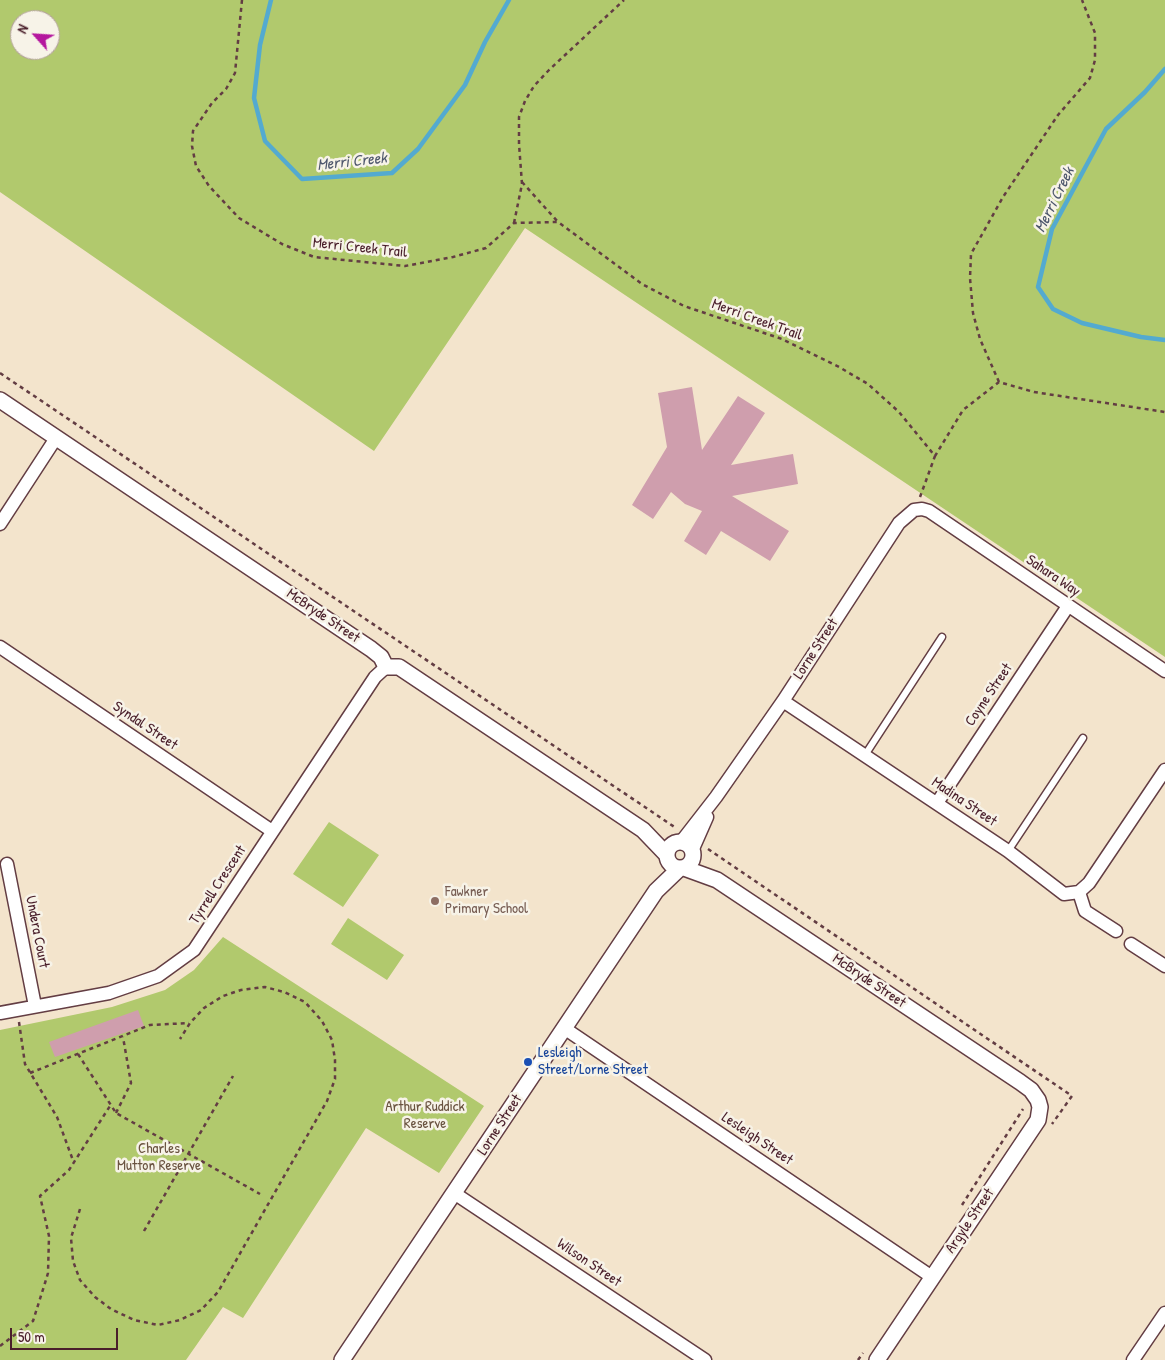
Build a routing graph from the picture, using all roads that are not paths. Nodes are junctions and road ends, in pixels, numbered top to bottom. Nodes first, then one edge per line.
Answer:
1 (0, 400) edge
2 (56, 438) junction
3 (922, 509) joint
4 (0, 524) edge
5 (1068, 606) junction
6 (942, 637) dead end
7 (0, 647) edge
8 (386, 667) junction
9 (1165, 671) edge
10 (783, 701) junction
11 (1083, 738) dead end
12 (865, 755) junction
13 (1165, 770) edge
14 (937, 803) junction
15 (272, 831) junction
16 (679, 851) junction
17 (1008, 851) junction
18 (7, 864) dead end
19 (682, 868) junction
20 (717, 880) junction
21 (656, 890) junction
22 (1079, 892) junction
23 (1116, 931) dead end
24 (1131, 944) dead end
25 (1165, 966) edge
26 (36, 1006) junction
27 (0, 1013) edge
28 (564, 1028) junction
29 (1020, 1082) joint
30 (454, 1193) junction
31 (932, 1277) junction
32 (1165, 1313) edge
33 (342, 1360) edge
34 (705, 1360) edge
35 (876, 1360) edge
36 (1133, 1360) edge

1 - 2 street, McBryde Street
2 - 4 street
2 - 8 street, McBryde Street
3 - 5 street, Sahara Way
3 - 10 street, Lorne Street
5 - 9 street, Sahara Way
5 - 14 street, Coyne Street
6 - 12 lane
7 - 15 street, Syndal Street
8 - 15 street, Tyrrell Crescent
8 - 16 street, McBryde Street
10 - 12 street, Madina Street
10 - 16 street, Lorne Street
11 - 17 lane
12 - 14 street, Madina Street
13 - 22 street
14 - 17 street, Madina Street
15 - 26 street, Tyrrell Crescent
16 - 19 street, Lorne Street
16 - 20 street, McBryde Street
16 - 21 street, Lorne Street
17 - 22 street, Madina Street
18 - 26 street, Undera Court
19 - 20 street, McBryde Street
19 - 21 street, Lorne Street
20 - 29 street, McBryde Street
21 - 28 street, Lorne Street
22 - 23 street
24 - 25 street
26 - 27 street, Tyrrell Crescent
28 - 30 street, Lorne Street
28 - 31 street, Lesleigh Street
29 - 31 street, Argyle Street
30 - 33 street, Lorne Street
30 - 34 street, Wilson Street
31 - 35 street, Argyle Street
32 - 36 street

